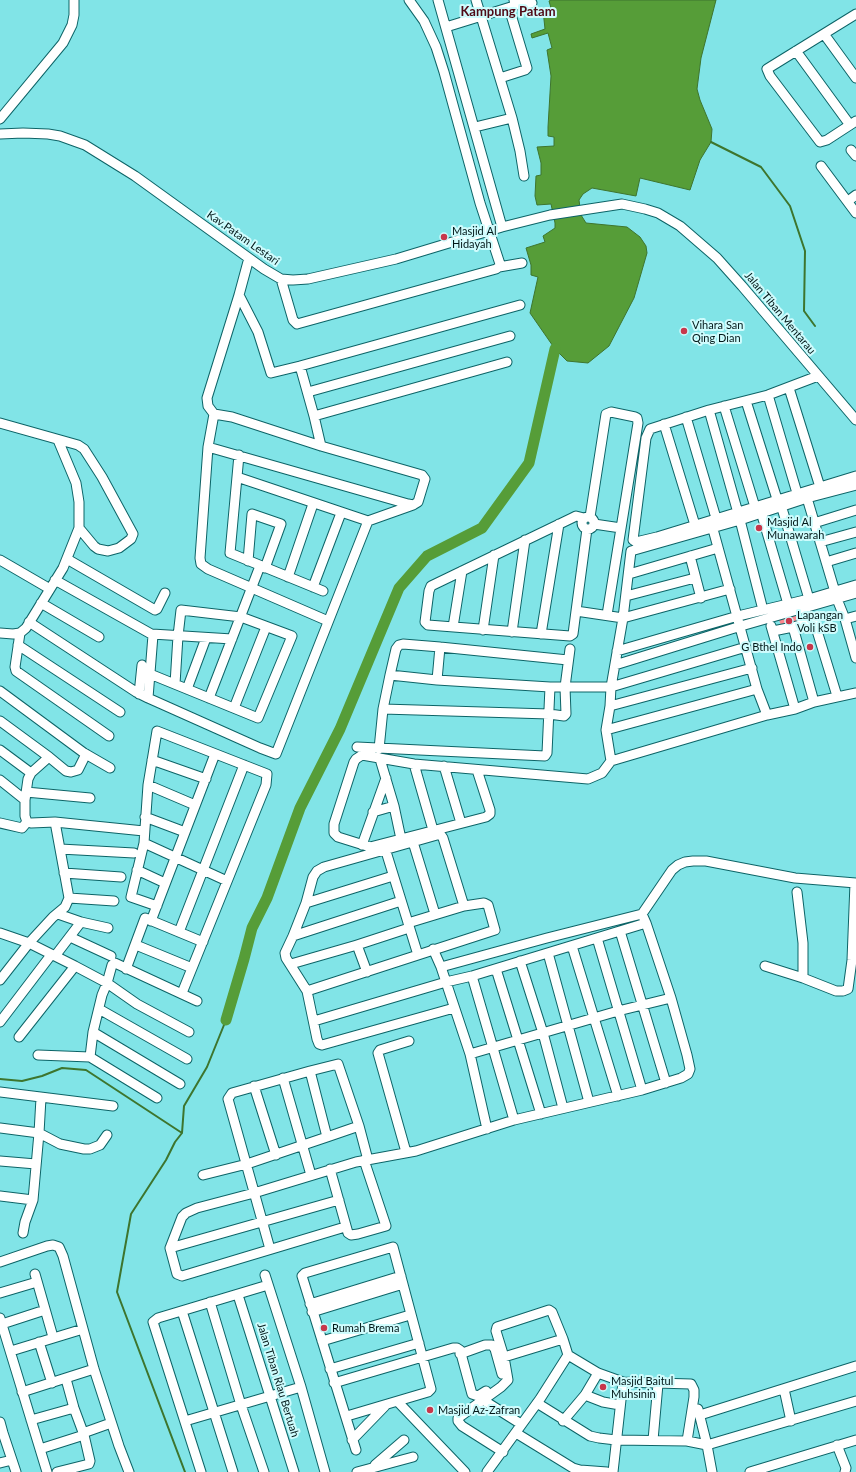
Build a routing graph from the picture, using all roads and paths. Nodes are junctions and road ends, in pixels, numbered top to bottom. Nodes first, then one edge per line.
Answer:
1 (74, 0) edge
2 (409, 0) edge
3 (438, 0) edge
4 (476, 0) edge
5 (532, 3) dead end
6 (512, 4) edge
7 (481, 16) junction
8 (854, 18) edge
9 (446, 27) junction
10 (824, 34) junction
11 (796, 50) junction
12 (500, 78) junction
13 (856, 78) edge
14 (512, 118) junction
15 (0, 119) edge
16 (853, 123) edge
17 (475, 127) junction
18 (0, 134) edge
19 (821, 166) dead end
20 (524, 176) dead end
21 (856, 195) edge
22 (851, 201) edge
23 (588, 209) joint
24 (856, 212) edge
25 (502, 227) junction
26 (490, 231) junction
27 (249, 258) junction
28 (522, 263) dead end
29 (499, 267) junction
30 (281, 279) junction
31 (239, 295) junction
32 (520, 305) dead end
33 (510, 336) dead end
34 (507, 362) dead end
35 (300, 366) junction
36 (818, 376) junction
37 (789, 388) junction
38 (308, 392) junction
39 (768, 395) junction
40 (746, 401) junction
41 (724, 406) junction
42 (709, 410) junction
43 (214, 414) junction
44 (314, 416) junction
45 (686, 417) junction
46 (856, 420) edge
47 (0, 423) edge
48 (664, 424) junction
49 (58, 440) junction
50 (322, 446) junction
51 (208, 447) junction
52 (239, 455) junction
53 (856, 476) edge
54 (237, 477) junction
55 (856, 485) edge
56 (820, 487) junction
57 (797, 493) junction
58 (807, 498) junction
59 (779, 502) junction
60 (313, 504) junction
61 (413, 505) junction
62 (758, 510) junction
63 (856, 510) edge
64 (341, 513) junction
65 (739, 516) junction
66 (368, 521) junction
67 (589, 522) junction
68 (713, 522) junction
69 (814, 523) junction
70 (559, 524) junction
71 (696, 525) junction
72 (79, 528) junction
73 (621, 528) junction
74 (856, 532) edge
75 (525, 540) junction
76 (820, 542) junction
77 (718, 548) junction
78 (856, 553) edge
79 (494, 555) junction
80 (690, 556) junction
81 (67, 559) junction
82 (248, 561) junction
83 (3, 562) edge
84 (826, 562) junction
85 (262, 567) junction
86 (462, 571) junction
87 (0, 572) edge
88 (629, 574) junction
89 (288, 577) junction
90 (695, 578) junction
91 (55, 580) junction
92 (856, 585) edge
93 (313, 587) junction
94 (50, 589) junction
95 (251, 589) junction
96 (730, 589) junction
97 (323, 591) dead end
98 (165, 593) dead end
99 (856, 593) edge
100 (836, 595) junction
101 (626, 596) junction
102 (701, 598) junction
103 (809, 599) junction
104 (41, 603) junction
105 (788, 604) junction
106 (764, 610) junction
107 (576, 611) junction
108 (607, 615) junction
109 (738, 616) junction
110 (856, 616) edge
111 (241, 617) junction
112 (623, 618) junction
113 (768, 619) junction
114 (845, 619) junction
115 (328, 621) junction
116 (30, 622) junction
117 (266, 626) junction
118 (741, 626) junction
119 (453, 627) junction
120 (793, 627) junction
121 (483, 630) junction
122 (773, 631) junction
123 (512, 632) junction
124 (0, 633) edge
125 (20, 633) junction
126 (152, 634) junction
127 (542, 634) junction
128 (99, 636) dead end
129 (178, 636) junction
130 (206, 638) junction
131 (232, 639) junction
132 (18, 645) junction
133 (440, 647) junction
134 (746, 647) junction
135 (570, 649) dead end
136 (618, 650) junction
137 (856, 658) edge
138 (568, 660) junction
139 (142, 665) dead end
140 (615, 665) junction
141 (752, 668) junction
142 (150, 674) junction
143 (390, 675) junction
144 (437, 680) junction
145 (175, 684) junction
146 (550, 687) junction
147 (565, 687) junction
148 (611, 687) junction
149 (186, 689) junction
150 (757, 689) junction
151 (0, 691) edge
152 (856, 693) edge
153 (139, 694) junction
154 (837, 696) junction
155 (148, 698) junction
156 (209, 698) junction
157 (814, 702) junction
158 (610, 706) junction
159 (234, 708) junction
160 (383, 709) junction
161 (794, 709) junction
162 (120, 712) dead end
163 (549, 714) junction
164 (767, 715) junction
165 (0, 721) edge
166 (606, 730) junction
167 (109, 736) dead end
168 (357, 748) dead end
169 (378, 749) junction
170 (0, 750) edge
171 (86, 754) junction
172 (215, 754) junction
173 (49, 757) junction
174 (380, 759) junction
175 (152, 760) junction
176 (611, 761) junction
177 (414, 764) junction
178 (244, 765) junction
179 (444, 766) junction
180 (110, 768) dead end
181 (477, 770) junction
182 (31, 773) junction
183 (386, 778) junction
184 (206, 779) junction
185 (0, 780) edge
186 (148, 785) junction
187 (25, 796) junction
188 (90, 798) dead end
189 (195, 805) junction
190 (394, 806) junction
191 (373, 812) junction
192 (145, 817) junction
193 (27, 822) junction
194 (55, 822) junction
195 (461, 822) junction
196 (0, 823) edge
197 (433, 830) junction
198 (144, 831) junction
199 (185, 832) junction
200 (401, 839) junction
201 (413, 842) junction
202 (144, 843) junction
203 (362, 845) junction
204 (385, 847) junction
205 (60, 850) junction
206 (134, 853) dead end
207 (176, 857) junction
208 (137, 870) junction
209 (203, 870) junction
210 (64, 874) junction
211 (393, 876) junction
212 (121, 877) dead end
213 (227, 881) junction
214 (166, 883) junction
215 (856, 883) edge
216 (797, 892) dead end
217 (68, 898) junction
218 (114, 901) dead end
219 (401, 901) junction
220 (306, 903) junction
221 (157, 906) junction
222 (464, 906) junction
223 (58, 914) junction
224 (435, 914) junction
225 (642, 914) junction
226 (151, 921) junction
227 (80, 922) junction
228 (646, 923) junction
229 (409, 925) junction
230 (108, 928) dead end
231 (620, 931) junction
232 (179, 932) junction
233 (0, 933) edge
234 (293, 936) junction
235 (70, 938) junction
236 (597, 938) junction
237 (203, 942) junction
238 (29, 943) junction
239 (136, 945) junction
240 (357, 945) junction
241 (572, 946) junction
242 (433, 949) junction
243 (548, 953) junction
244 (53, 955) junction
245 (418, 955) junction
246 (111, 956) dead end
247 (520, 962) junction
248 (291, 964) junction
249 (75, 966) junction
250 (765, 966) dead end
251 (441, 967) junction
252 (192, 968) junction
253 (496, 968) junction
254 (126, 969) junction
255 (367, 972) junction
256 (472, 976) junction
257 (803, 978) junction
258 (0, 980) edge
259 (446, 982) junction
260 (107, 983) junction
261 (307, 991) junction
262 (182, 993) junction
263 (671, 998) junction
264 (197, 1000) dead end
265 (643, 1005) junction
266 (454, 1008) junction
267 (99, 1009) junction
268 (618, 1011) junction
269 (593, 1019) junction
270 (314, 1021) junction
271 (0, 1022) edge
272 (569, 1026) junction
273 (93, 1032) junction
274 (189, 1032) dead end
275 (543, 1033) junction
276 (19, 1037) dead end
277 (518, 1040) junction
278 (409, 1041) dead end
279 (493, 1046) junction
280 (470, 1054) junction
281 (38, 1055) dead end
282 (90, 1057) junction
283 (187, 1059) dead end
284 (310, 1070) junction
285 (283, 1078) junction
286 (666, 1083) junction
287 (180, 1084) dead end
288 (254, 1086) junction
289 (642, 1090) junction
290 (0, 1092) edge
291 (618, 1096) junction
292 (41, 1098) junction
293 (157, 1098) dead end
294 (589, 1102) junction
295 (113, 1106) dead end
296 (563, 1108) junction
297 (541, 1114) junction
298 (514, 1120) junction
299 (359, 1126) junction
300 (0, 1128) edge
301 (487, 1129) junction
302 (39, 1133) junction
303 (107, 1135) dead end
304 (327, 1137) junction
305 (302, 1145) junction
306 (406, 1152) junction
307 (276, 1155) junction
308 (366, 1160) junction
309 (0, 1161) edge
310 (36, 1164) junction
311 (247, 1164) junction
312 (330, 1169) junction
313 (312, 1174) junction
314 (203, 1175) dead end
315 (254, 1193) junction
316 (0, 1196) edge
317 (32, 1200) junction
318 (339, 1200) junction
319 (262, 1222) junction
320 (345, 1227) junction
321 (23, 1233) dead end
322 (170, 1248) junction
323 (270, 1249) junction
324 (0, 1262) edge
325 (265, 1274) dead end
326 (402, 1280) junction
327 (268, 1285) junction
328 (0, 1293) edge
329 (238, 1295) junction
330 (210, 1302) junction
331 (311, 1308) junction
332 (45, 1310) junction
333 (182, 1311) junction
334 (410, 1315) junction
335 (1, 1321) edge
336 (83, 1329) junction
337 (53, 1338) junction
338 (563, 1339) junction
339 (322, 1341) junction
340 (39, 1342) junction
341 (419, 1343) junction
342 (11, 1351) junction
343 (460, 1354) junction
344 (568, 1355) junction
345 (504, 1357) junction
346 (422, 1358) junction
347 (856, 1366) edge
348 (94, 1369) junction
349 (330, 1369) junction
350 (598, 1373) junction
351 (66, 1378) junction
352 (623, 1382) junction
353 (52, 1383) junction
354 (334, 1383) junction
355 (658, 1384) junction
356 (301, 1387) junction
357 (784, 1389) junction
358 (22, 1392) junction
359 (585, 1394) junction
360 (271, 1396) junction
361 (694, 1397) junction
362 (483, 1400) junction
363 (856, 1401) edge
364 (398, 1402) junction
365 (537, 1403) junction
366 (242, 1405) junction
367 (386, 1405) junction
368 (620, 1405) junction
369 (74, 1408) junction
370 (215, 1413) junction
371 (700, 1415) junction
372 (347, 1416) junction
373 (31, 1420) junction
374 (563, 1421) junction
375 (791, 1421) junction
376 (0, 1422) edge
377 (185, 1422) junction
378 (111, 1423) junction
379 (521, 1424) junction
380 (516, 1433) junction
381 (1, 1434) edge
382 (83, 1434) junction
383 (352, 1440) junction
384 (404, 1440) dead end
385 (616, 1440) junction
386 (653, 1440) junction
387 (856, 1440) edge
388 (687, 1441) junction
389 (708, 1445) junction
390 (837, 1446) junction
391 (40, 1449) junction
392 (356, 1450) dead end
393 (503, 1452) junction
394 (413, 1457) dead end
395 (12, 1460) junction
396 (0, 1463) edge
397 (372, 1467) junction
398 (16, 1472) edge
399 (46, 1472) edge
400 (57, 1472) edge
401 (129, 1472) edge
402 (201, 1472) edge
403 (233, 1472) edge
404 (264, 1472) edge
405 (294, 1472) edge
406 (325, 1472) edge
407 (357, 1472) edge
408 (465, 1472) edge
409 (488, 1472) edge
410 (607, 1472) edge
411 (613, 1472) edge
412 (712, 1472) edge
413 (750, 1472) edge
414 (845, 1472) edge

1 - 15 street
2 - 26 street
3 - 9 street
4 - 7 street
5 - 6 street
6 - 7 street
6 - 12 street
7 - 9 street
7 - 12 street
8 - 10 street
9 - 17 street
10 - 11 street
10 - 13 street
11 - 16 street
11 - 16 street
12 - 14 street
14 - 17 street
14 - 20 street
17 - 25 street
18 - 27 street, Kav.Patam Lestari
19 - 22 street
21 - 22 street
22 - 24 street
23 - 25 street, Kav.Patam Lestari
23 - 36 street, Jalan Tiban Mentarau
25 - 26 street, Kav.Patam Lestari
26 - 29 street
26 - 30 street, Kav.Patam Lestari
27 - 30 street, Kav.Patam Lestari
27 - 31 street
28 - 29 street
29 - 30 street
31 - 35 street
31 - 43 street
32 - 35 street
33 - 38 street
34 - 44 street
35 - 38 street
36 - 37 street
36 - 46 street, Jalan Tiban Mentarau
37 - 39 street
37 - 56 street
38 - 44 street
39 - 40 street
39 - 57 street
40 - 41 street
40 - 59 street
41 - 42 street
41 - 62 street
42 - 45 street
42 - 65 street
43 - 50 street
43 - 51 street
44 - 50 street
45 - 48 street
45 - 68 street
47 - 49 street
48 - 71 street
48 - 71 street
49 - 72 street
49 - 72 street
50 - 61 street
51 - 52 street
51 - 95 street
52 - 54 street
52 - 61 street
53 - 56 street
54 - 60 street
54 - 82 street
55 - 58 street
56 - 57 street
57 - 59 street
58 - 59 street
58 - 69 street
59 - 62 street
59 - 103 street
60 - 64 street
60 - 89 street
61 - 66 street
62 - 65 street
62 - 105 street
63 - 69 street
64 - 66 street
64 - 93 street
65 - 68 street
65 - 106 street
66 - 115 street
67 - 70 street
67 - 73 street
67 - 73 street
67 - 107 street
68 - 71 street
68 - 77 street
68 - 88 street
69 - 76 street
70 - 75 street
70 - 127 street
72 - 81 street
73 - 108 street
74 - 76 street
75 - 79 street
75 - 123 street
76 - 84 street
77 - 80 street
77 - 96 street
78 - 84 street
79 - 86 street
79 - 121 street
80 - 88 street
80 - 90 street
81 - 91 street
81 - 98 street
82 - 85 street
82 - 85 street
83 - 87 street
83 - 94 street
84 - 100 street
85 - 89 street
85 - 95 street
86 - 119 street
86 - 119 street
88 - 101 street
89 - 93 street
90 - 101 street
90 - 102 street
91 - 94 street
91 - 126 street
92 - 100 street
93 - 97 street
94 - 104 street
95 - 111 street
95 - 115 street
96 - 102 street
96 - 109 street
99 - 100 street
100 - 103 street
100 - 113 street
100 - 114 street
101 - 112 street
102 - 112 street
103 - 105 street
104 - 116 street
104 - 128 street
105 - 106 street
106 - 109 street
107 - 108 street
107 - 127 street
108 - 112 street
109 - 118 street
109 - 136 street
110 - 114 street
111 - 117 street
111 - 129 street
111 - 131 street
112 - 136 street
113 - 118 street
113 - 122 street
114 - 137 street
115 - 155 street
116 - 125 street
116 - 153 street
117 - 159 street
117 - 159 street
118 - 134 street
118 - 140 street
119 - 121 street
120 - 122 street
120 - 154 street
120 - 157 street
121 - 123 street
122 - 161 street
123 - 127 street
124 - 125 street
125 - 132 street
126 - 129 street
126 - 142 street
129 - 130 street
129 - 145 street
130 - 131 street
130 - 149 street
131 - 156 street
132 - 162 street
132 - 167 street
133 - 138 street
133 - 143 street
133 - 144 street
134 - 141 street
134 - 148 street
135 - 138 street
136 - 140 street
138 - 147 street
139 - 153 street
140 - 148 street
141 - 150 street
141 - 158 street
142 - 145 street
142 - 155 street
143 - 144 street
143 - 160 street
144 - 146 street
145 - 149 street
146 - 147 street
146 - 163 street
147 - 148 street
147 - 163 street
148 - 158 street
149 - 156 street
150 - 164 street
150 - 166 street
151 - 171 street
152 - 154 street
153 - 155 street
154 - 157 street
156 - 159 street
157 - 161 street
158 - 166 street
160 - 163 street
160 - 169 street
161 - 164 street
163 - 169 street
164 - 176 street
165 - 173 street
166 - 176 street
168 - 169 street
170 - 182 street
171 - 173 street
171 - 180 street
172 - 175 street
172 - 178 street
172 - 184 street
173 - 182 street
174 - 177 street
174 - 183 street
174 - 203 street
175 - 184 street
175 - 186 street
176 - 181 street
177 - 179 street
177 - 197 street
178 - 209 street
178 - 213 street
179 - 181 street
179 - 195 street
181 - 195 street
182 - 187 street
183 - 190 street
183 - 191 street
184 - 189 street
185 - 187 street
186 - 189 street
186 - 192 street
187 - 188 street
187 - 193 street
189 - 199 street
190 - 191 street
190 - 200 street
191 - 203 street
192 - 198 street
192 - 199 street
193 - 194 street
193 - 196 street
194 - 198 street
194 - 205 street
195 - 197 street
197 - 200 street
198 - 202 street
199 - 207 street
200 - 204 street
201 - 204 street
201 - 222 street
201 - 224 street
202 - 207 street
202 - 208 street
203 - 204 street
204 - 211 street
204 - 220 street
205 - 206 street
205 - 210 street
207 - 209 street
207 - 214 street
208 - 214 street
208 - 221 street
209 - 213 street
209 - 232 street
210 - 212 street
210 - 217 street
211 - 219 street
211 - 220 street
213 - 237 street
214 - 221 street
215 - 225 street
215 - 257 street
216 - 257 street
217 - 218 street
217 - 223 street
219 - 229 street
219 - 234 street
220 - 234 street
221 - 226 street
222 - 224 street
222 - 242 street
223 - 227 street
223 - 238 street
224 - 229 street
225 - 228 street
225 - 251 street
226 - 232 street
226 - 239 street
227 - 230 street
227 - 235 street
228 - 231 street
228 - 263 street
229 - 240 street
229 - 245 street
231 - 236 street
231 - 265 street
232 - 237 street
233 - 238 street
234 - 248 street
235 - 244 street
235 - 246 street
236 - 241 street
236 - 268 street
237 - 252 street
238 - 244 street
238 - 258 street
239 - 252 street
239 - 254 street
240 - 248 street
240 - 255 street
241 - 243 street
241 - 269 street
242 - 245 street
242 - 251 street
243 - 247 street
243 - 272 street
244 - 249 street
244 - 271 street
245 - 255 street
247 - 253 street
247 - 275 street
248 - 261 street
249 - 260 street
249 - 276 street
250 - 257 street
251 - 259 street
252 - 262 street
253 - 256 street
253 - 277 street
254 - 260 street
254 - 262 street
255 - 261 street
256 - 259 street
256 - 279 street
259 - 266 street
259 - 270 street
260 - 267 street
260 - 274 street
261 - 270 street
262 - 264 street
263 - 265 street
263 - 286 street
265 - 268 street
265 - 286 street
266 - 270 street
266 - 280 street
267 - 273 street
267 - 283 street
268 - 269 street
268 - 289 street
269 - 272 street
269 - 291 street
272 - 275 street
272 - 294 street
273 - 282 street
273 - 287 street
275 - 277 street
275 - 296 street
277 - 279 street
277 - 297 street
278 - 306 street
279 - 280 street
279 - 298 street
280 - 301 street
281 - 282 street
282 - 293 street
284 - 285 street
284 - 299 street
284 - 304 street
285 - 288 street
285 - 305 street
286 - 289 street
288 - 307 street
288 - 311 street
289 - 291 street
290 - 292 street
291 - 294 street
292 - 295 street
292 - 302 street
294 - 296 street
296 - 297 street
297 - 298 street
298 - 301 street
299 - 304 street
299 - 308 street
300 - 302 street
301 - 306 street
302 - 303 street
302 - 310 street
304 - 305 street
305 - 307 street
305 - 313 street
306 - 308 street
307 - 311 street
308 - 312 street
308 - 320 street
309 - 310 street
310 - 317 street
311 - 314 street
311 - 315 street
312 - 313 street
312 - 318 street
313 - 315 street
315 - 319 street
315 - 322 street
316 - 317 street
317 - 321 street
318 - 319 street
318 - 320 street
319 - 322 street
319 - 323 street
320 - 323 street
322 - 323 street
324 - 336 street
325 - 327 street
326 - 331 street
326 - 331 street
326 - 334 street
327 - 329 street
327 - 356 street
328 - 332 street
329 - 330 street
329 - 360 street, Jalan Tiban Riau Bertuah
330 - 333 street
330 - 366 street
331 - 339 street
332 - 335 street
332 - 337 street
333 - 370 street
333 - 377 street
334 - 339 street
334 - 341 street
335 - 342 street
336 - 337 street
336 - 348 street
337 - 340 street
338 - 344 street
338 - 345 street
338 - 345 street
339 - 349 street
340 - 342 street
340 - 353 street
341 - 346 street
341 - 349 street
342 - 358 street
343 - 343 street
343 - 346 street
344 - 350 street
344 - 365 street
345 - 362 street
346 - 354 street
346 - 364 street
347 - 357 street
348 - 351 street
348 - 378 street
349 - 354 street
350 - 352 street
350 - 359 street
351 - 353 street
351 - 369 street
352 - 355 street
352 - 368 street
353 - 358 street
354 - 372 street
355 - 361 street
355 - 386 street
356 - 360 street
356 - 406 street
357 - 371 street
357 - 375 street
358 - 373 street
359 - 368 street
359 - 374 street
360 - 366 street
360 - 405 street, Jalan Tiban Riau Bertuah
361 - 371 street
361 - 388 street
362 - 379 street
362 - 393 street
363 - 375 street
364 - 367 street
364 - 408 street
365 - 374 street
365 - 379 street
366 - 370 street
366 - 404 street
367 - 372 street
367 - 383 street
368 - 385 street
369 - 373 street
369 - 382 street
370 - 377 street
370 - 403 street
371 - 389 street
372 - 383 street
373 - 391 street
374 - 385 street
375 - 389 street
376 - 381 street
377 - 402 street
378 - 382 street
378 - 401 street
379 - 380 street
380 - 393 street
380 - 410 street
381 - 395 street
382 - 391 street
382 - 400 street
383 - 392 street
384 - 397 street
385 - 386 street
385 - 411 street
386 - 388 street
387 - 390 street
388 - 389 street
389 - 412 street
390 - 413 street
390 - 414 street
391 - 399 street
393 - 409 street
394 - 397 street
395 - 396 street
395 - 398 street
397 - 407 street

